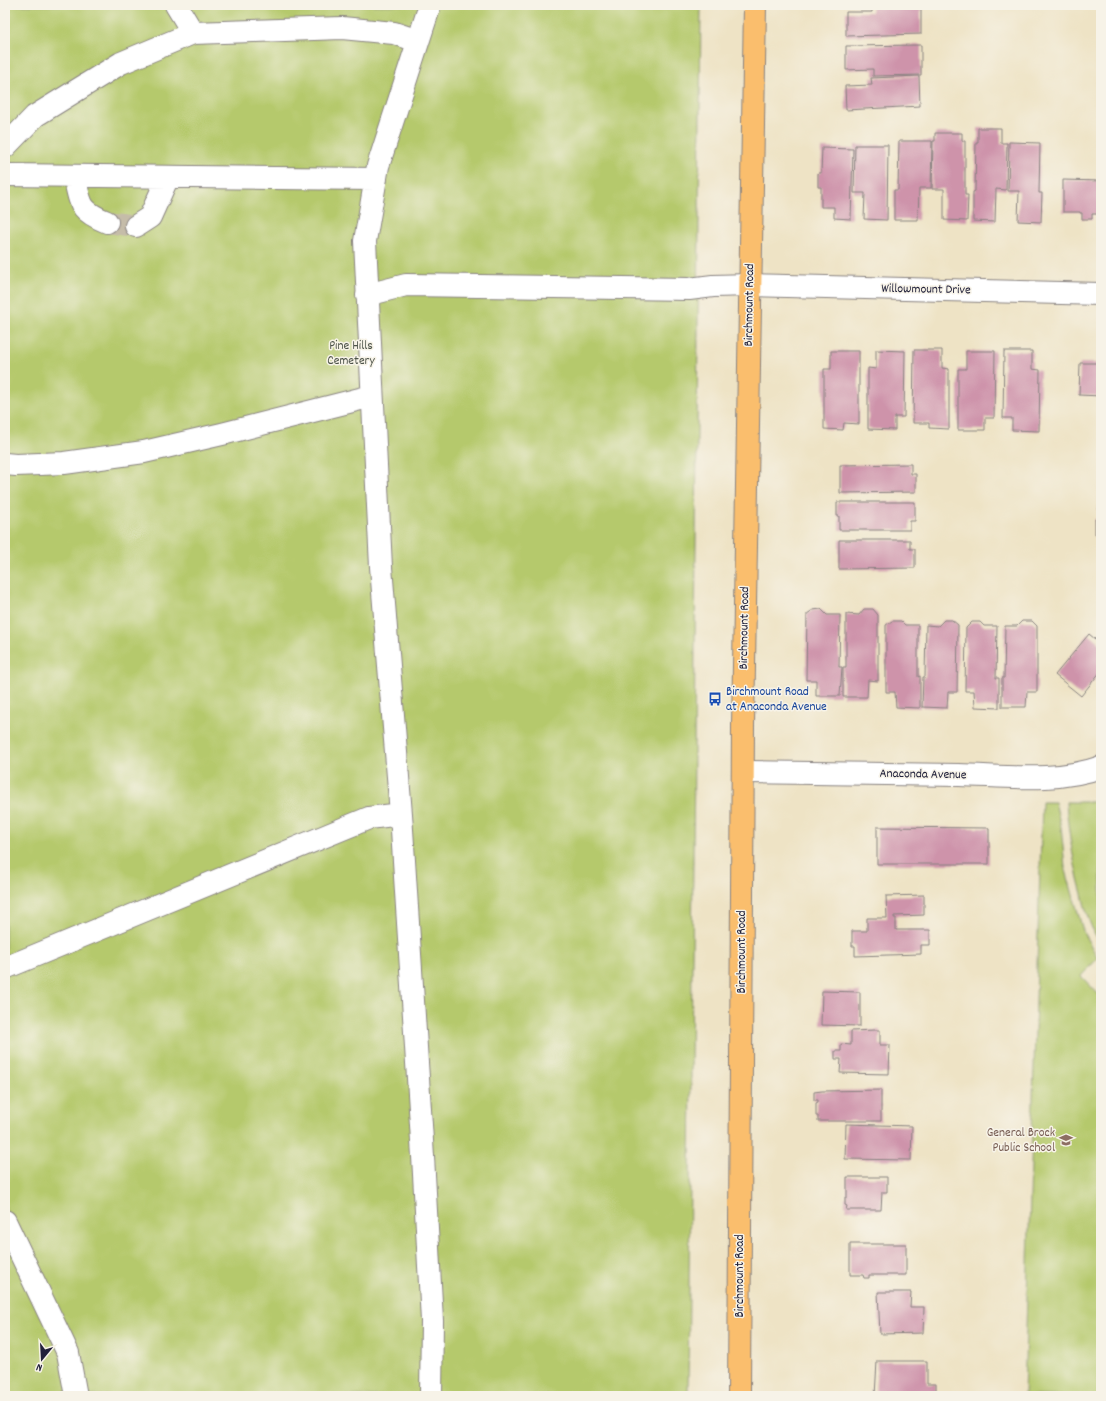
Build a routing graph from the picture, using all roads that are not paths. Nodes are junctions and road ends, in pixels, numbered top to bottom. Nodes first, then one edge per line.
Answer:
1 (176, 5) edge
2 (430, 5) edge
3 (755, 5) edge
4 (193, 33) junction
5 (418, 41) junction
6 (5, 147) edge
7 (5, 175) edge
8 (74, 176) junction
9 (168, 177) junction
10 (376, 179) junction
11 (107, 222) tunnel mouth
12 (136, 226) dead end
13 (750, 285) junction
14 (1101, 294) edge
15 (367, 295) junction
16 (372, 396) junction
17 (5, 464) edge
18 (1101, 766) edge
19 (743, 772) junction
20 (401, 814) junction
21 (5, 968) edge
22 (5, 1220) edge
23 (76, 1396) edge
24 (431, 1396) edge
25 (739, 1396) edge

1 - 4 street
2 - 5 street
3 - 13 main road, Birchmount Road
4 - 5 street
4 - 6 street
5 - 10 street
7 - 8 street
8 - 9 street
8 - 11 street
9 - 10 street
9 - 12 street
10 - 15 street
13 - 14 street, Willowmount Drive
13 - 15 street, Willowmount Drive
13 - 19 main road, Birchmount Road
15 - 16 street
16 - 17 street
16 - 20 street
18 - 19 street, Anaconda Avenue
19 - 25 main road, Birchmount Road
20 - 21 street
20 - 24 street
22 - 23 street

